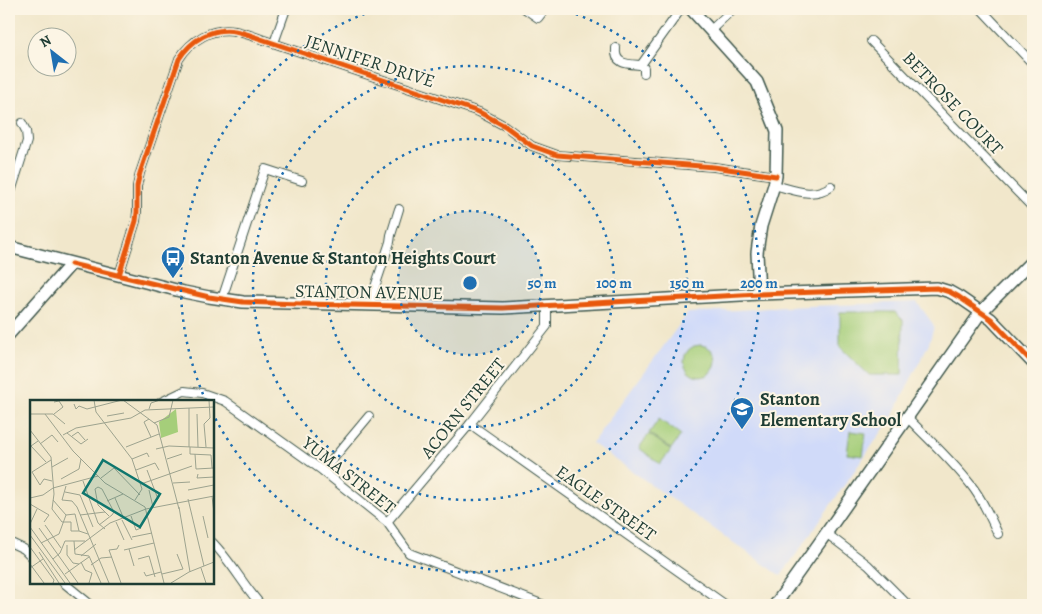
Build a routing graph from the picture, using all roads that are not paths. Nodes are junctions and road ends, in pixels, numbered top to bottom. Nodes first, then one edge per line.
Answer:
1 (286, 9) edge
2 (525, 9) edge
3 (545, 9) edge
4 (681, 9) edge
5 (691, 9) edge
6 (733, 9) edge
7 (981, 9) edge
8 (711, 30) junction
9 (871, 41) dead end
10 (274, 43) junction
11 (616, 48) dead end
12 (1033, 64) edge
13 (641, 65) junction
14 (644, 73) dead end
15 (22, 124) dead end
16 (302, 181) dead end
17 (775, 181) junction
18 (831, 186) dead end
19 (9, 198) edge
20 (1033, 208) edge
21 (399, 209) dead end
22 (9, 247) edge
23 (1033, 260) edge
24 (71, 264) junction
25 (119, 275) junction
26 (759, 294) junction
27 (222, 299) junction
28 (369, 305) junction
29 (547, 306) junction
30 (980, 312) junction
31 (9, 334) edge
32 (1033, 362) edge
33 (165, 400) edge
34 (368, 416) dead end
35 (908, 417) junction
36 (470, 424) junction
37 (323, 471) junction
38 (387, 522) junction
39 (826, 533) junction
40 (998, 534) dead end
41 (9, 542) edge
42 (214, 544) edge
43 (30, 555) edge
44 (65, 584) edge
45 (91, 605) edge
46 (261, 605) edge
47 (544, 605) edge
48 (726, 605) edge
49 (775, 605) edge
50 (908, 605) edge

1 - 10 street
2 - 3 street
4 - 13 street
5 - 8 street
6 - 8 street
7 - 12 street
8 - 17 street
9 - 20 street, BETROSE COURT
10 - 17 street, JENNIFER DRIVE
10 - 25 street, JENNIFER DRIVE
11 - 13 street
13 - 14 street
15 - 19 street
16 - 27 street
17 - 18 street, JENNIFER DRIVE
17 - 26 street
21 - 28 street
22 - 24 street, STANTON AVENUE
23 - 30 street
24 - 25 street, STANTON AVENUE
24 - 31 street
25 - 27 street, STANTON AVENUE
26 - 29 street, STANTON AVENUE
26 - 30 street, STANTON AVENUE
27 - 28 street, STANTON AVENUE
28 - 29 street, STANTON AVENUE
29 - 36 street, ACORN STREET
30 - 32 street, STANTON AVENUE
30 - 35 street
33 - 37 street, YUMA STREET
34 - 37 street
35 - 39 street
35 - 40 street
36 - 38 street, ACORN STREET
36 - 48 street, EAGLE STREET
37 - 38 street, YUMA STREET
38 - 47 street, YUMA STREET
39 - 49 street
39 - 50 street
41 - 43 street
42 - 46 street
44 - 45 street

